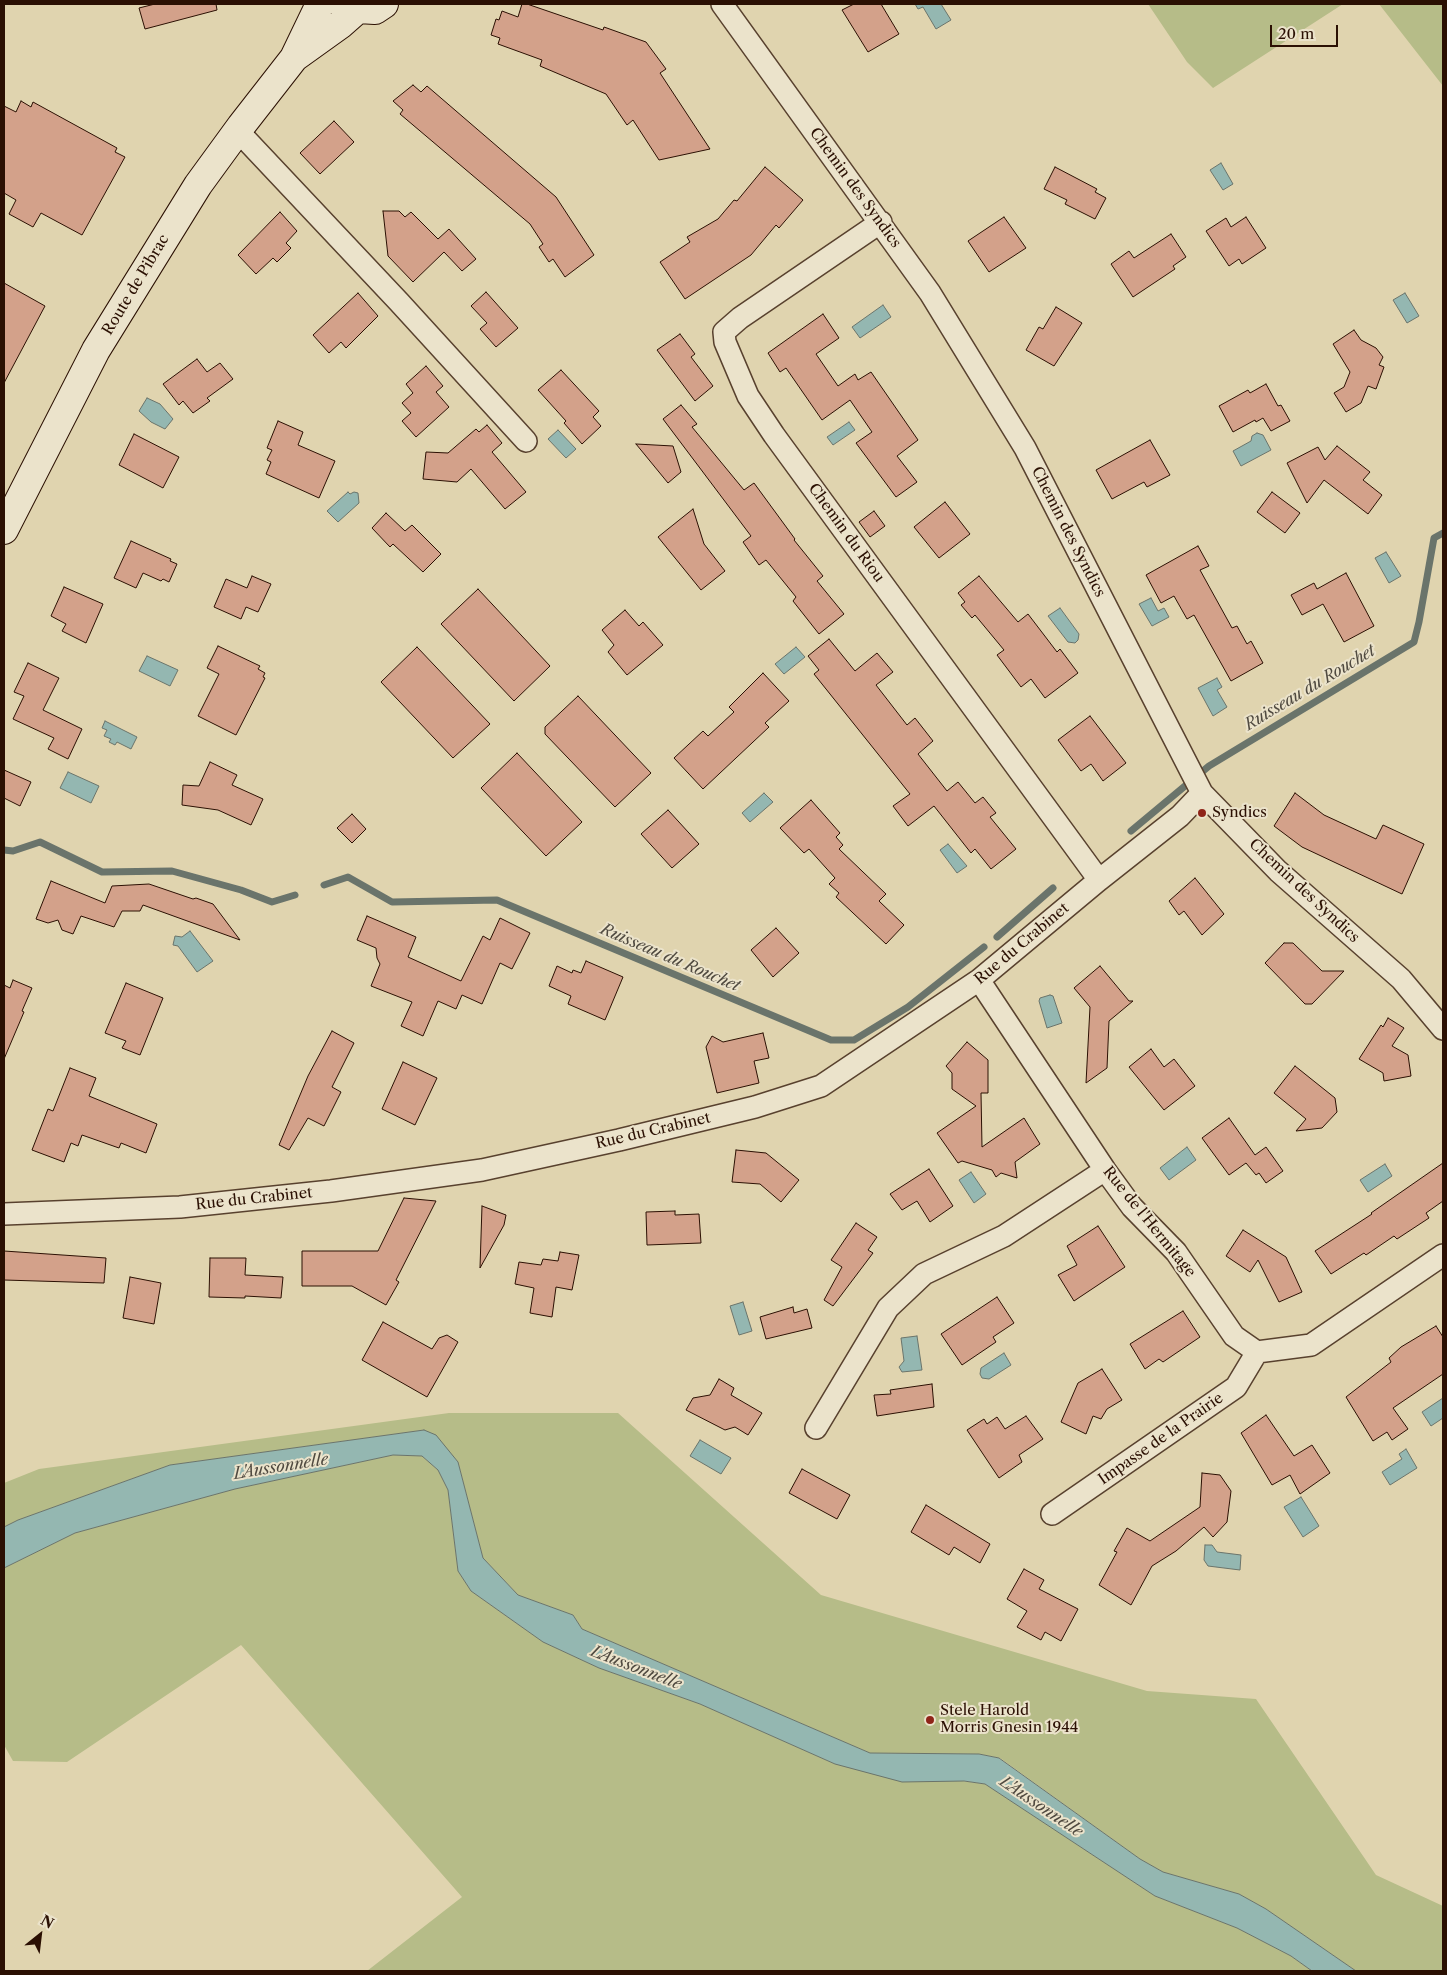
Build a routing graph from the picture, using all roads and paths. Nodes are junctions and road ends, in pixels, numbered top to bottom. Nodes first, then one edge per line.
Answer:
1 (320, 4) edge
2 (384, 4) edge
3 (722, 4) edge
4 (350, 6) edge
5 (294, 58) junction
6 (238, 130) junction
7 (881, 222) junction
8 (526, 441) dead end
9 (4, 530) edge
10 (1197, 783) junction
11 (1099, 880) junction
12 (979, 980) junction
13 (1443, 1029) edge
14 (1105, 1170) junction
15 (4, 1214) edge
16 (1443, 1254) edge
17 (1257, 1352) junction
18 (816, 1428) dead end
19 (1052, 1514) dead end

1 - 5 main road, Route de Pibrac
2 - 4 main road
3 - 7 street, Chemin des Syndics
4 - 5 main road, Route de Pibrac
5 - 6 main road, Route de Pibrac
6 - 8 street
6 - 9 main road, Route de Pibrac
7 - 10 street, Chemin des Syndics
7 - 11 street, Chemin du Riou
10 - 11 street, Rue du Crabinet
10 - 13 street, Chemin des Syndics
11 - 12 street, Rue du Crabinet
12 - 14 street, Rue de l'Hermitage
12 - 15 street, Rue du Crabinet
14 - 17 street, Rue de l'Hermitage
14 - 18 street
16 - 17 street
17 - 19 street, Impasse de la Prairie

